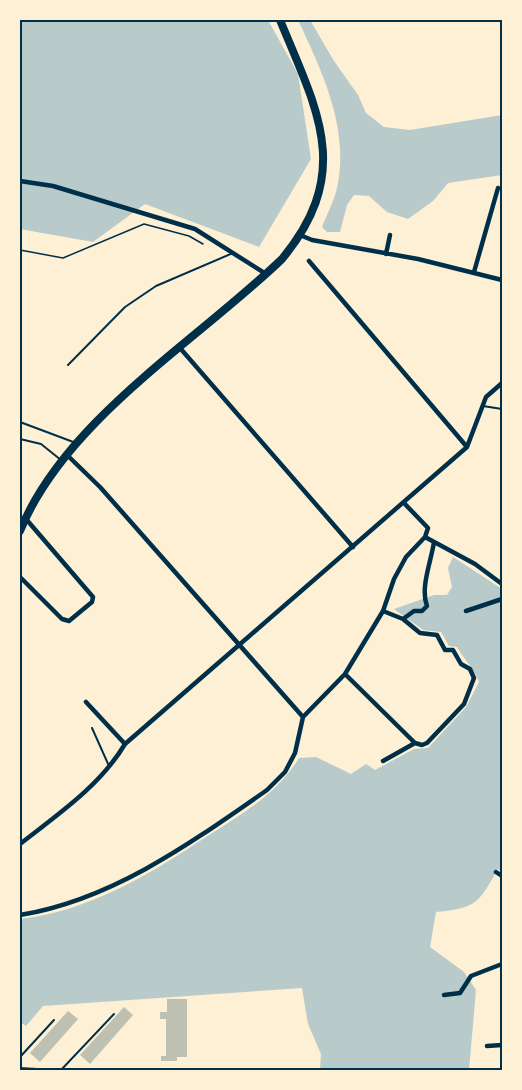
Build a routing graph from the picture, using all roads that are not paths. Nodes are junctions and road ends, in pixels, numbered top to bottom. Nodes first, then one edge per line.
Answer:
1 (280, 20) edge
2 (20, 181) edge
3 (498, 188) dead end
4 (300, 235) junction
5 (390, 235) dead end
6 (233, 253) junction
7 (386, 254) junction
8 (309, 261) dead end
9 (474, 272) junction
10 (266, 274) junction
11 (502, 280) edge
12 (180, 348) junction
13 (68, 365) dead end
14 (502, 383) edge
15 (483, 406) junction
16 (502, 409) edge
17 (20, 422) edge
18 (20, 439) edge
19 (76, 443) junction
20 (467, 447) junction
21 (63, 457) junction
22 (404, 503) junction
23 (26, 518) junction
24 (20, 531) edge
25 (425, 537) junction
26 (434, 542) junction
27 (353, 547) junction
28 (20, 577) edge
29 (502, 584) edge
30 (502, 599) edge
31 (383, 611) junction
32 (466, 611) dead end
33 (403, 619) junction
34 (239, 646) junction
35 (345, 674) junction
36 (86, 702) dead end
37 (303, 717) junction
38 (92, 728) dead end
39 (415, 743) junction
40 (125, 744) junction
41 (383, 761) dead end
42 (109, 766) junction
43 (20, 844) edge
44 (496, 872) dead end
45 (502, 876) edge
46 (20, 915) edge
47 (502, 964) edge
48 (444, 995) dead end
49 (114, 1014) dead end
50 (54, 1020) dead end
51 (502, 1045) edge
52 (487, 1046) dead end
53 (20, 1057) edge
54 (20, 1068) edge
55 (54, 1071) edge
56 (61, 1071) edge

1 - 4 main road
2 - 6 street
3 - 9 street
4 - 7 street
4 - 10 main road
5 - 7 street
6 - 10 street
6 - 13 lane
7 - 9 street
8 - 20 street
9 - 11 street
10 - 12 main road
12 - 19 main road
12 - 27 street
14 - 15 street
15 - 16 lane
15 - 20 street
17 - 19 lane
18 - 21 lane
19 - 21 main road
20 - 22 street
21 - 23 main road
21 - 34 street
22 - 25 street
22 - 27 street
23 - 24 main road
23 - 28 street
25 - 26 street
25 - 31 street
26 - 29 street
26 - 33 street
27 - 34 street
30 - 32 street
31 - 33 street
31 - 35 street
33 - 39 street
34 - 37 street
34 - 40 street
35 - 37 street
35 - 39 street
36 - 40 street
37 - 46 street
38 - 42 lane
39 - 41 street
40 - 42 street
42 - 43 street
44 - 45 street
47 - 48 street
49 - 56 lane
50 - 53 lane
51 - 52 street
54 - 55 lane

